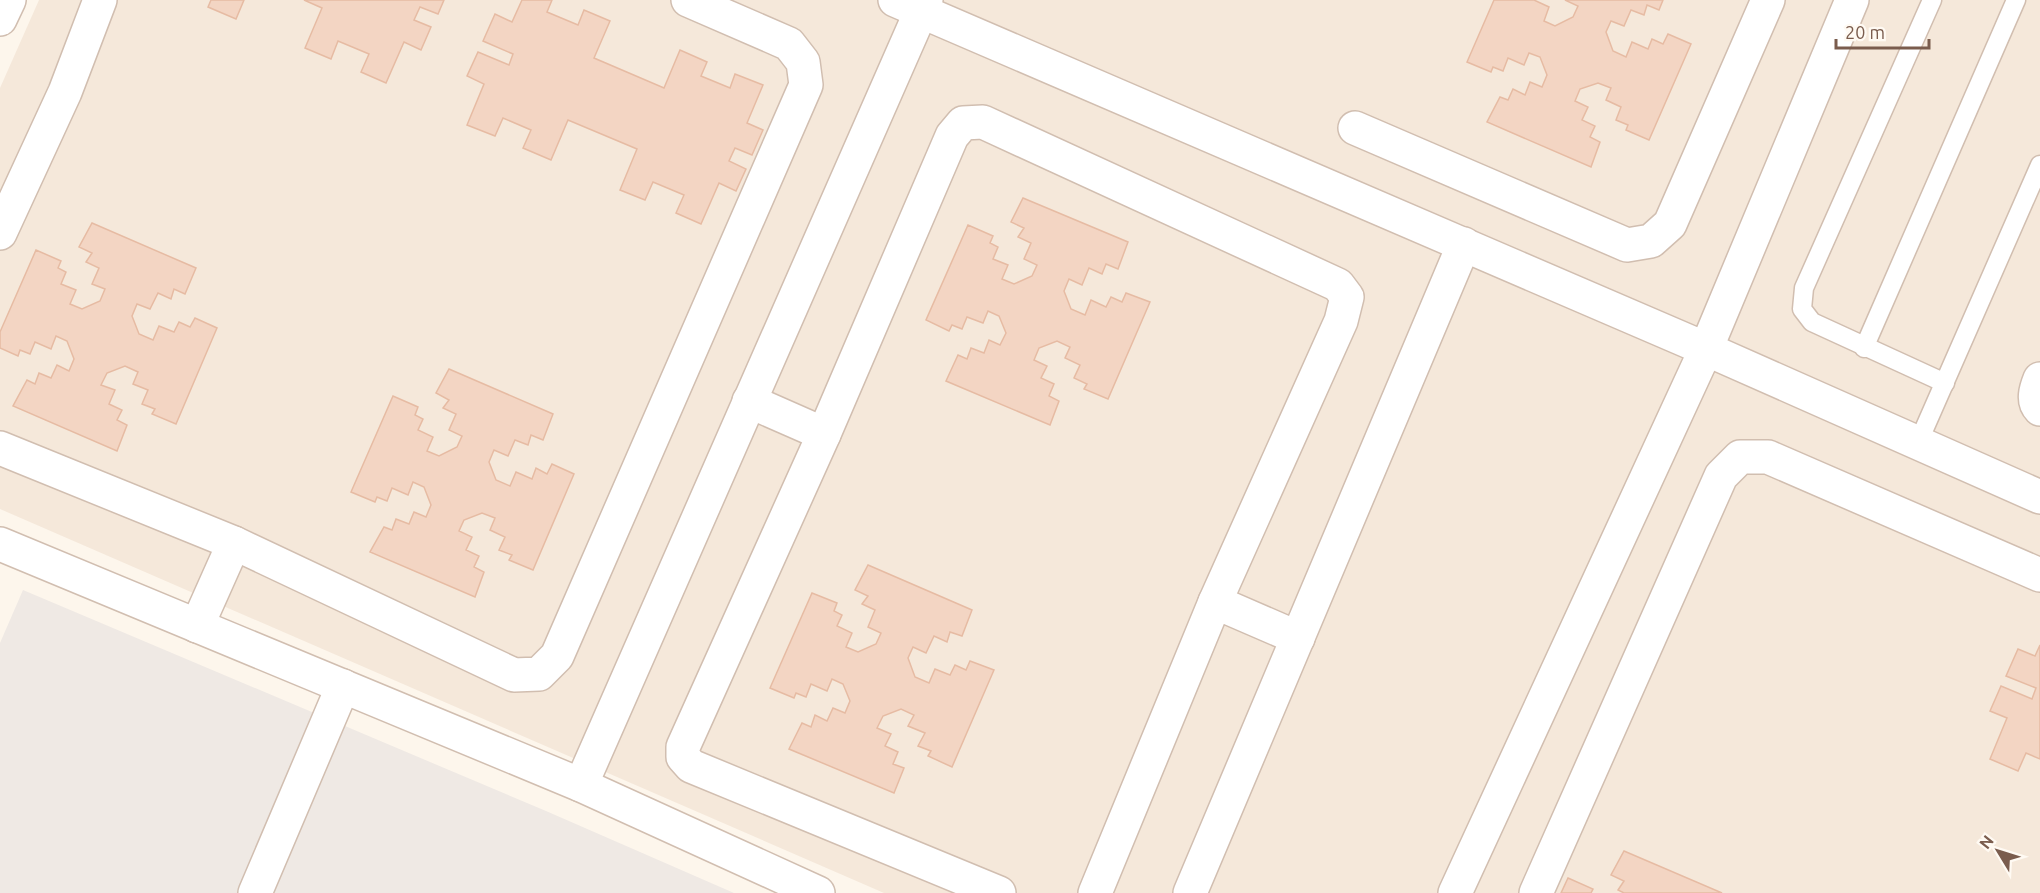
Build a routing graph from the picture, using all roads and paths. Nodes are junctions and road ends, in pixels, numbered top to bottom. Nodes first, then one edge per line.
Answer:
1 (9, 0) edge
2 (100, 0) edge
3 (688, 0) edge
4 (1768, 0) edge
5 (1852, 0) edge
6 (1932, 0) edge
7 (2016, 0) edge
8 (914, 4) edge
9 (0, 19) edge
10 (1355, 128) dead end
11 (2040, 165) edge
12 (0, 232) edge
13 (1464, 244) junction
14 (1864, 348) junction
15 (1706, 349) junction
16 (2040, 379) edge
17 (1945, 382) junction
18 (749, 401) junction
19 (2040, 409) edge
20 (824, 434) junction
21 (1918, 443) junction
22 (0, 448) edge
23 (2040, 497) edge
24 (234, 543) junction
25 (0, 544) edge
26 (2040, 574) edge
27 (1215, 602) junction
28 (197, 626) junction
29 (1298, 638) junction
30 (343, 686) junction
31 (581, 785) junction
32 (255, 893) edge
33 (818, 893) edge
34 (999, 893) edge
35 (1095, 893) edge
36 (1190, 893) edge
37 (1455, 893) edge
38 (1536, 893) edge

1 - 9 street
2 - 12 street
3 - 24 street
4 - 10 street
5 - 15 street
6 - 14 lane
7 - 14 lane
8 - 13 street
8 - 18 street
11 - 17 lane
13 - 15 street
13 - 29 street
14 - 17 lane
15 - 21 street
15 - 37 street
16 - 19 street
17 - 21 lane
18 - 20 street
18 - 31 street
20 - 27 street
20 - 34 street
21 - 23 street
22 - 24 street
24 - 28 street
25 - 28 street
26 - 38 street
27 - 29 street
27 - 35 street
28 - 30 street
29 - 36 street
30 - 31 street
30 - 32 street
31 - 33 street

